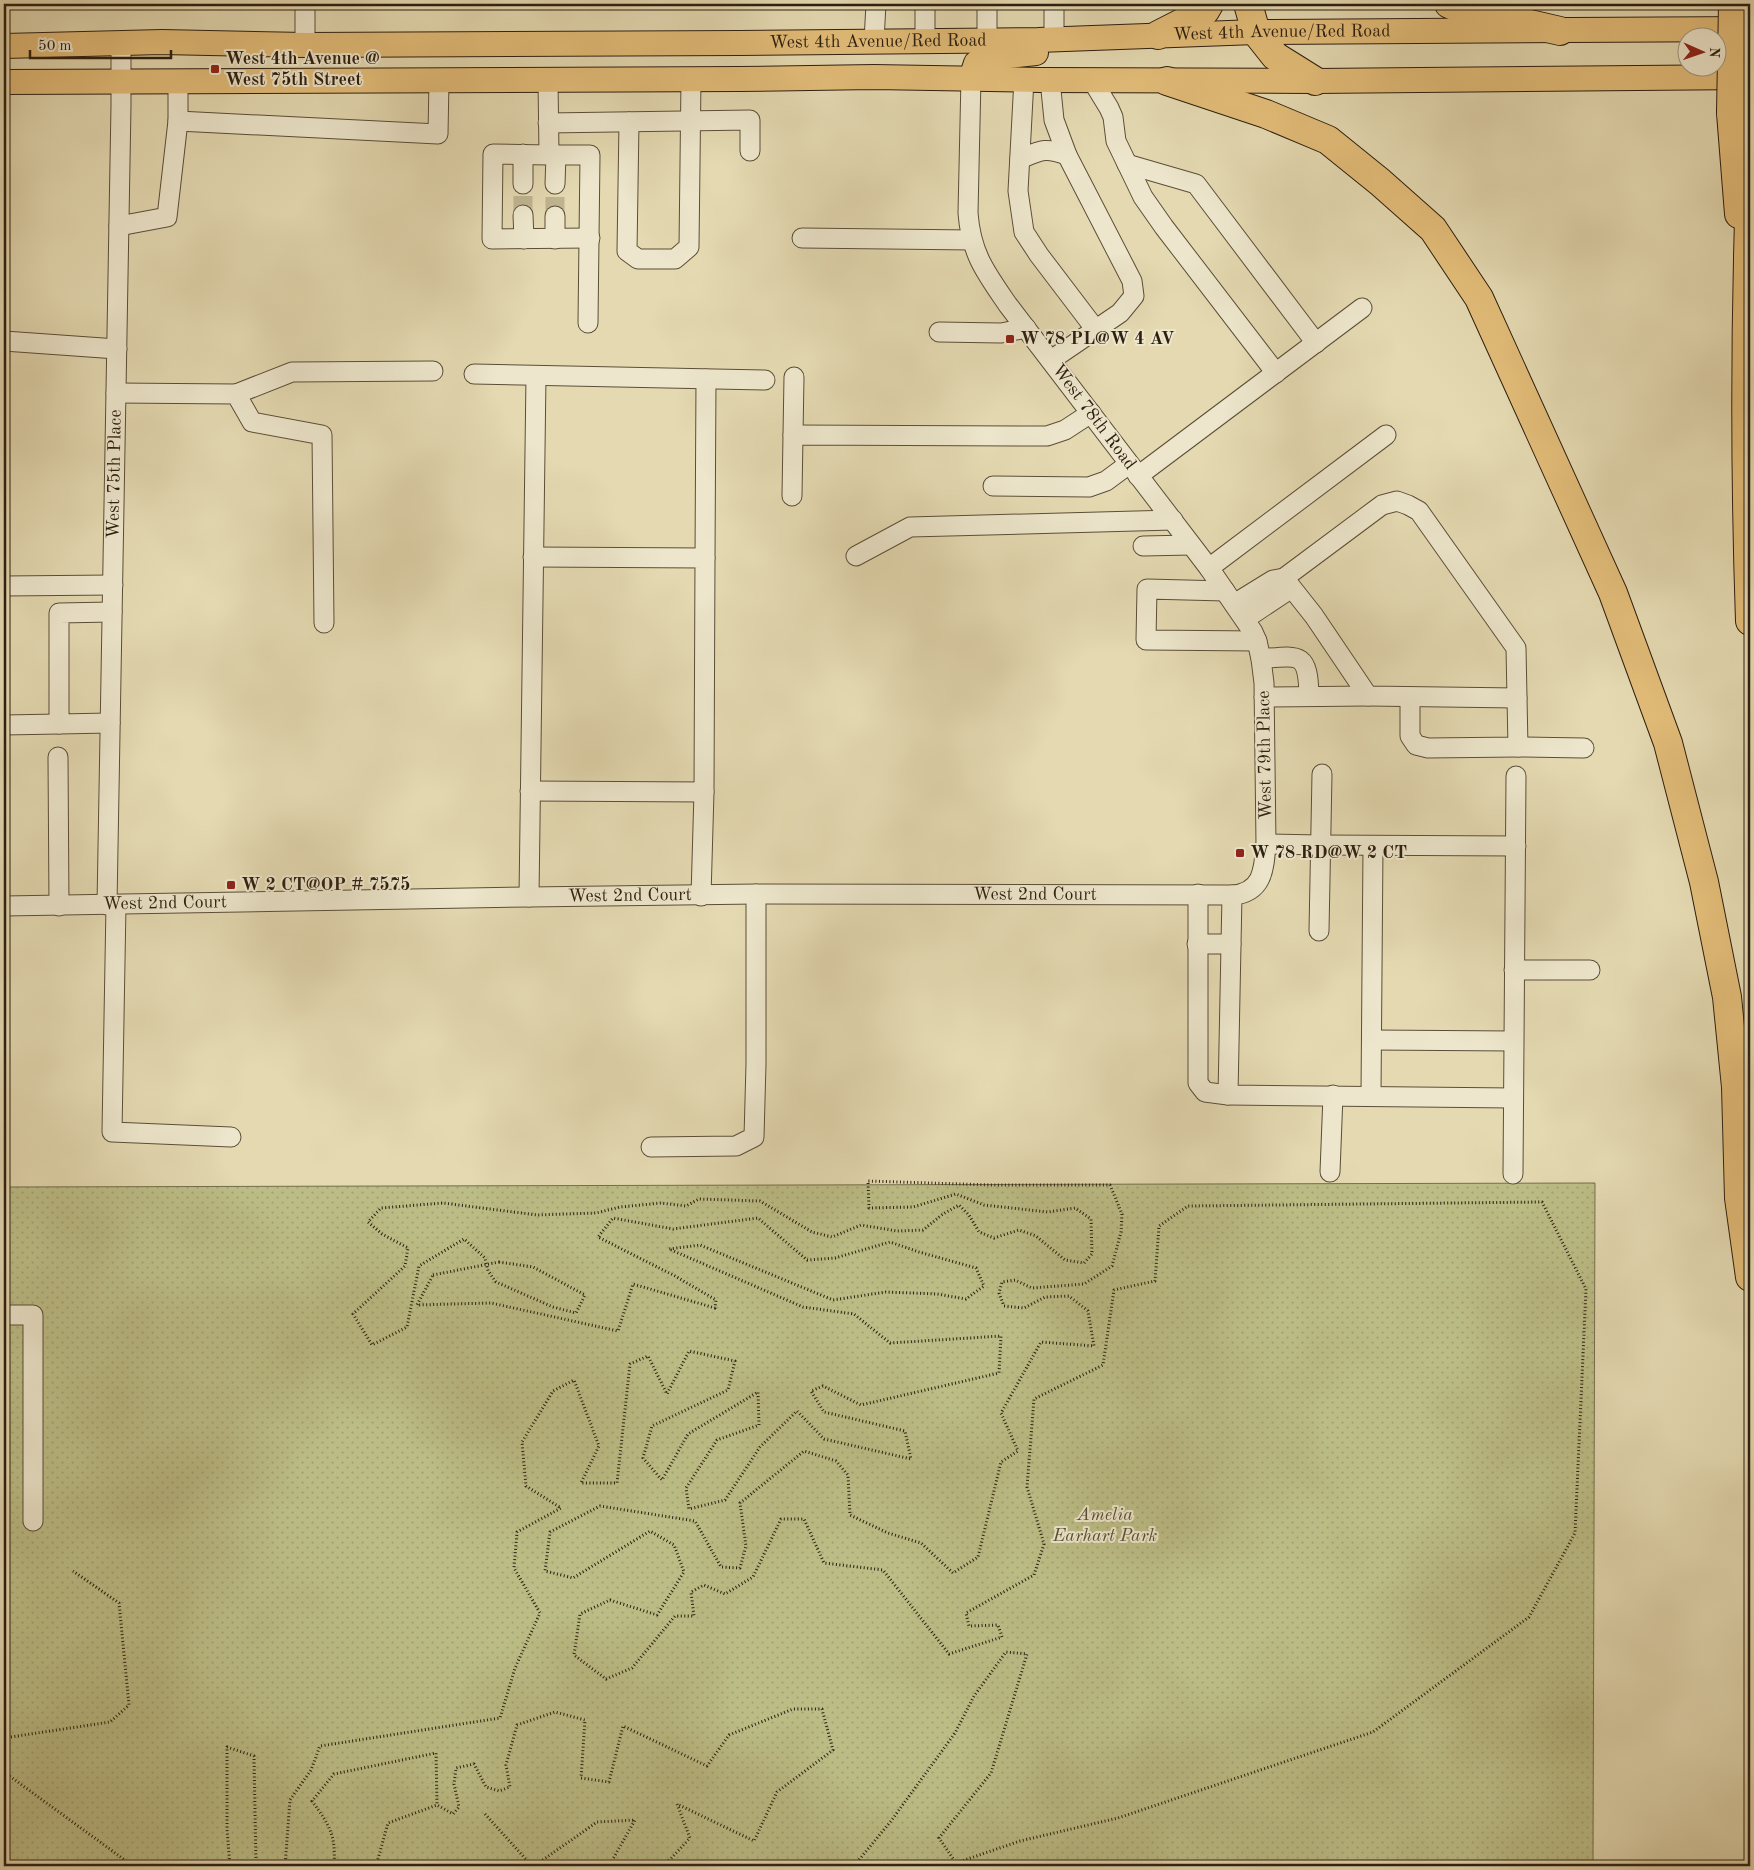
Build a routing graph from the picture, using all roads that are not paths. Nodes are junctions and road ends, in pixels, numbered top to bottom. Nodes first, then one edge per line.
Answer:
1 (305, 4) edge
2 (876, 4) edge
3 (926, 4) edge
4 (987, 4) edge
5 (1054, 4) edge
6 (1209, 4) edge
7 (1248, 4) edge
8 (1449, 4) edge
9 (1733, 4) edge
10 (1750, 29) edge
11 (1560, 31) junction
12 (1256, 32) junction
13 (1158, 35) junction
14 (1100, 37) junction
15 (1054, 39) junction
16 (987, 40) junction
17 (874, 41) junction
18 (925, 41) junction
19 (121, 43) junction
20 (304, 45) junction
21 (4, 46) edge
22 (1750, 77) edge
23 (971, 78) junction
24 (691, 79) junction
25 (1024, 79) junction
26 (439, 80) junction
27 (548, 80) junction
28 (1050, 80) junction
29 (1092, 80) junction
30 (1168, 80) junction
31 (1315, 81) junction
32 (4, 82) edge
33 (121, 82) junction
34 (178, 82) junction
35 (178, 121) junction
36 (691, 121) junction
37 (629, 122) junction
38 (548, 123) junction
39 (750, 151) dead end
40 (523, 154) junction
41 (552, 155) junction
42 (1067, 155) junction
43 (1020, 159) junction
44 (1127, 164) junction
45 (523, 184) tunnel mouth
46 (555, 184) tunnel mouth
47 (1750, 189) edge
48 (523, 214) tunnel mouth
49 (555, 216) tunnel mouth
50 (119, 226) junction
51 (524, 238) junction
52 (590, 238) junction
53 (802, 238) dead end
54 (555, 239) junction
55 (972, 240) junction
56 (1747, 288) junction
57 (1362, 308) dead end
58 (588, 323) dead end
59 (1026, 328) junction
60 (1096, 330) junction
61 (940, 332) dead end
62 (4, 341) edge
63 (1316, 343) junction
64 (117, 349) junction
65 (1051, 360) junction
66 (433, 371) dead end
67 (1276, 373) junction
68 (474, 374) dead end
69 (536, 376) junction
70 (794, 377) dead end
71 (706, 379) junction
72 (765, 380) dead end
73 (116, 393) junction
74 (236, 394) junction
75 (1091, 413) junction
76 (793, 435) junction
77 (1386, 435) dead end
78 (1134, 470) junction
79 (993, 486) dead end
80 (792, 496) dead end
81 (1173, 520) junction
82 (1191, 544) junction
83 (1143, 546) dead end
84 (856, 556) dead end
85 (533, 557) junction
86 (706, 558) junction
87 (1209, 568) junction
88 (1284, 578) junction
89 (113, 585) junction
90 (4, 586) edge
91 (1238, 609) junction
92 (112, 612) junction
93 (1750, 621) edge
94 (324, 623) dead end
95 (1259, 650) junction
96 (1309, 696) junction
97 (1368, 696) junction
98 (1410, 696) junction
99 (1264, 697) junction
100 (1517, 698) junction
101 (110, 723) junction
102 (59, 724) junction
103 (4, 725) edge
104 (1518, 747) junction
105 (1584, 748) dead end
106 (58, 757) dead end
107 (1322, 774) dead end
108 (1516, 776) dead end
109 (530, 791) junction
110 (704, 792) junction
111 (1266, 844) junction
112 (1320, 846) junction
113 (1373, 846) junction
114 (1516, 846) junction
115 (1254, 888) joint
116 (756, 894) junction
117 (1198, 894) junction
118 (1232, 895) junction
119 (529, 896) junction
120 (702, 896) junction
121 (111, 905) junction
122 (4, 906) edge
123 (59, 906) junction
124 (1319, 931) dead end
125 (1196, 944) junction
126 (1231, 944) junction
127 (1514, 970) junction
128 (1590, 970) dead end
129 (1372, 1040) junction
130 (1514, 1041) junction
131 (1228, 1095) junction
132 (1332, 1095) junction
133 (1371, 1095) junction
134 (1513, 1098) junction
135 (231, 1137) dead end
136 (651, 1147) dead end
137 (1330, 1172) dead end
138 (1513, 1174) dead end
139 (1750, 1277) edge
140 (4, 1315) edge
141 (34, 1521) dead end

1 - 20 street
2 - 17 street
3 - 18 street
4 - 16 street
5 - 15 street
6 - 13 highway
7 - 12 highway
8 - 11 highway
9 - 56 highway, bridge
10 - 11 main road, West 4th Avenue/Red Road
11 - 12 main road, West 4th Avenue/Red Road
12 - 13 main road, West 4th Avenue/Red Road
12 - 31 highway
13 - 14 main road, West 4th Avenue/Red Road
14 - 15 main road, West 4th Avenue/Red Road
14 - 23 main road
15 - 16 main road, West 4th Avenue/Red Road
16 - 18 main road, West 4th Avenue/Red Road
17 - 18 main road, West 4th Avenue/Red Road
17 - 20 main road, West 4th Avenue/Red Road
19 - 20 main road, West 4th Avenue/Red Road
19 - 21 main road, West 4th Avenue/Red Road
19 - 33 street, West 75th Place
22 - 31 main road, West 4th Avenue/Red Road
23 - 24 main road, West 4th Avenue/Red Road
23 - 25 main road, West 4th Avenue/Red Road
23 - 55 street, West 78th Road
24 - 27 main road, West 4th Avenue/Red Road
24 - 36 street
25 - 28 main road, West 4th Avenue/Red Road
25 - 43 street
26 - 27 main road, West 4th Avenue/Red Road
26 - 34 main road, West 4th Avenue/Red Road
26 - 35 street
27 - 38 street
28 - 29 main road, West 4th Avenue/Red Road
28 - 42 street
29 - 30 main road, West 4th Avenue/Red Road
29 - 44 street
30 - 31 main road, West 4th Avenue/Red Road
30 - 139 highway
32 - 33 main road, West 4th Avenue/Red Road
33 - 34 main road, West 4th Avenue/Red Road
33 - 50 street, West 75th Place
34 - 35 street
35 - 50 street
36 - 37 street
36 - 37 street
36 - 39 street
37 - 38 street
38 - 41 street
40 - 41 street
40 - 45 street
40 - 51 street
41 - 46 street
41 - 52 street
42 - 43 street
42 - 60 street
43 - 60 street
44 - 63 street
44 - 67 street
47 - 56 highway
48 - 51 street
49 - 54 street
50 - 64 street, West 75th Place
51 - 54 street
52 - 54 street
52 - 58 street
53 - 55 street
55 - 59 street, West 78th Road
56 - 93 highway
57 - 63 street
59 - 61 street
59 - 65 street, West 78th Road
60 - 65 street
62 - 64 street
63 - 67 street
64 - 73 street, West 75th Place
65 - 75 street, West 78th Road
66 - 74 street
67 - 78 street
68 - 69 street
69 - 71 street
69 - 85 street
70 - 76 street
71 - 72 street
71 - 86 street
73 - 74 street
73 - 89 street, West 75th Place
74 - 94 street
75 - 76 street
75 - 78 street, West 78th Road
76 - 80 street
77 - 87 street
78 - 79 street
78 - 81 street, West 78th Road
81 - 82 street, West 78th Road
81 - 84 street
82 - 83 street
82 - 87 street, West 78th Road
85 - 86 street
85 - 109 street
86 - 110 street
87 - 91 street, West 78th Road
88 - 91 street
88 - 97 street
88 - 100 street
89 - 90 street
89 - 92 street, West 75th Place
91 - 95 street, West 79th Place
91 - 95 street
92 - 101 street, West 75th Place
92 - 102 street
95 - 96 street
95 - 99 street, West 79th Place
96 - 97 street
96 - 99 street
97 - 98 street
98 - 100 street
98 - 104 street
99 - 111 street, West 79th Place
100 - 104 street
101 - 102 street
101 - 121 street, West 75th Place
102 - 103 street
104 - 105 street
106 - 123 street
107 - 112 street
108 - 114 street
109 - 110 street
109 - 119 street
110 - 120 street
111 - 112 street
111 - 115 street, West 79th Place
112 - 113 street
112 - 124 street
113 - 114 street
113 - 129 street
114 - 127 street
115 - 118 street, West 2nd Court
116 - 117 street, West 2nd Court
116 - 120 street, West 2nd Court
116 - 136 street
117 - 118 street, West 2nd Court
117 - 125 street
118 - 126 street
119 - 120 street, West 2nd Court
119 - 121 street, West 2nd Court
121 - 123 street, West 2nd Court
121 - 135 street, West 75th Place
122 - 123 street, West 2nd Court
125 - 126 street
125 - 131 street
126 - 131 street
127 - 128 street
127 - 130 street
129 - 130 street
129 - 133 street
130 - 134 street
131 - 132 street
132 - 133 street
132 - 137 street
133 - 134 street
134 - 138 street
140 - 141 street

